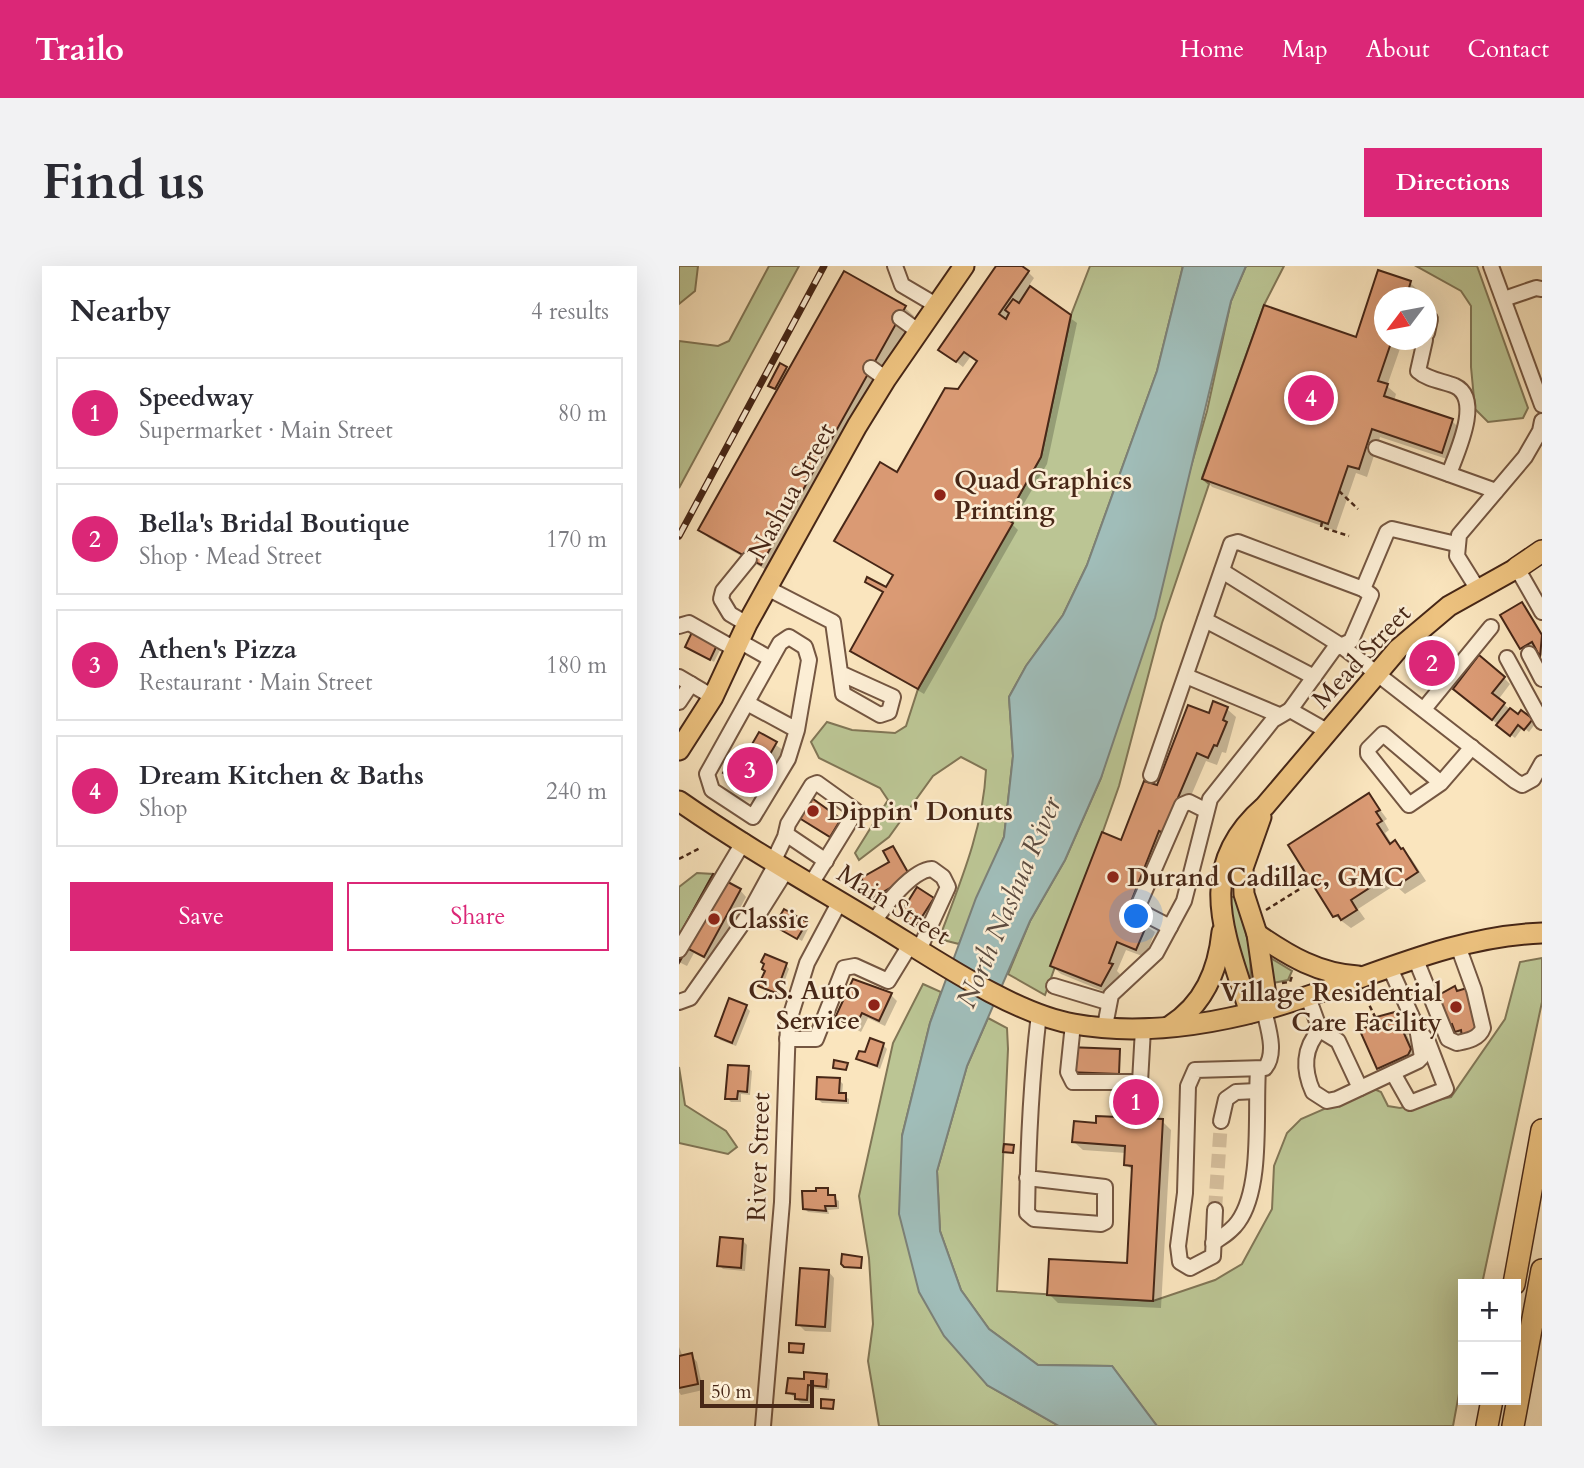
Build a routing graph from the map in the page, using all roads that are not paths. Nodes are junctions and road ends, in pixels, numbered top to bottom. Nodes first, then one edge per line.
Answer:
1 (895, 266) edge
2 (964, 266) edge
3 (1491, 266) edge
4 (1542, 289) edge
5 (1504, 299) junction
6 (936, 305) junction
7 (900, 318) dead end
8 (918, 331) junction
9 (1423, 350) edge
10 (1538, 378) edge
11 (1542, 405) edge
12 (1542, 421) edge
13 (1376, 448) dead end
14 (1449, 474) junction
15 (1496, 491) junction
16 (1456, 544) junction
17 (1542, 551) edge
18 (749, 559) dead end
19 (1542, 562) edge
20 (1517, 568) junction
21 (1222, 571) junction
22 (767, 588) junction
23 (1477, 588) junction
24 (1363, 589) junction
25 (1542, 612) edge
26 (1205, 620) junction
27 (679, 626) edge
28 (1492, 627) dead end
29 (740, 638) junction
30 (1340, 645) junction
31 (1528, 654) dead end
32 (1507, 658) dead end
33 (771, 659) junction
34 (840, 673) dead end
35 (1376, 673) junction
36 (1186, 676) junction
37 (1314, 677) junction
38 (1541, 677) edge
39 (685, 680) edge
40 (713, 697) junction
41 (679, 702) edge
42 (747, 703) junction
43 (1424, 709) junction
44 (1285, 713) junction
45 (1542, 722) edge
46 (797, 730) junction
47 (1327, 731) junction
48 (1472, 747) junction
49 (679, 750) edge
50 (1542, 763) edge
51 (1151, 775) dead end
52 (1441, 783) junction
53 (679, 801) edge
54 (1265, 806) junction
55 (1205, 810) junction
56 (753, 817) junction
57 (786, 834) junction
58 (742, 840) junction
59 (826, 860) junction
60 (779, 864) junction
61 (811, 884) junction
62 (840, 901) junction
63 (874, 922) junction
64 (1170, 927) junction
65 (1223, 927) junction
66 (1539, 933) edge
67 (1257, 934) junction
68 (1458, 946) junction
69 (679, 950) edge
70 (921, 952) junction
71 (1416, 960) junction
72 (1390, 968) junction
73 (1366, 977) junction
74 (1054, 986) dead end
75 (1398, 991) junction
76 (1308, 997) junction
77 (684, 1000) edge
78 (1107, 1002) junction
79 (1261, 1011) junction
80 (1039, 1014) junction
81 (1073, 1024) junction
82 (1170, 1026) junction
83 (1105, 1027) junction
84 (1417, 1028) junction
85 (1143, 1029) junction
86 (1320, 1030) junction
87 (787, 1038) junction
88 (1258, 1070) junction
89 (1393, 1073) junction
90 (1359, 1085) junction
91 (1257, 1091) junction
92 (1221, 1121) tunnel mouth
93 (1542, 1130) edge
94 (1027, 1178) junction
95 (1215, 1210) tunnel mouth
96 (1213, 1243) junction
97 (1542, 1270) edge
98 (1515, 1279) edge
99 (1491, 1405) edge
100 (763, 1426) edge
101 (1487, 1426) edge
102 (1513, 1426) edge

1 - 6 street
2 - 6 main road, Nashua Street
3 - 5 street
4 - 5 street
5 - 10 street
6 - 8 main road, Nashua Street
7 - 8 street
8 - 22 main road, Nashua Street
9 - 14 street
10 - 11 street
12 - 15 street
13 - 14 street
14 - 15 street
15 - 16 street
16 - 23 street
16 - 24 street
17 - 20 highway
18 - 29 street
19 - 20 highway
20 - 23 main road, Mead Street
20 - 25 street
21 - 24 street
21 - 26 street
21 - 30 street
22 - 29 main road, Nashua Street
22 - 34 street
23 - 35 main road, Mead Street
24 - 30 street
26 - 36 street
26 - 37 street
27 - 29 street
28 - 43 street
29 - 33 street
29 - 40 main road, Nashua Street
30 - 35 street
30 - 37 street
31 - 38 street
32 - 45 street
33 - 42 street
33 - 46 street
35 - 43 street
35 - 47 main road, Mead Street
36 - 44 street
36 - 51 street
37 - 44 street
39 - 40 street
39 - 41 street
40 - 49 main road, Nashua Street
42 - 46 street
42 - 56 street
43 - 48 street
44 - 47 street
44 - 55 street
46 - 56 street
47 - 54 main road, Mead Street
48 - 50 street
48 - 52 street
52 - 52 street
53 - 58 main road, Main Street
54 - 65 main road, Mead Street
54 - 67 main road, Mead Street
55 - 64 street
55 - 64 street
56 - 58 street
57 - 59 street
57 - 59 street
57 - 60 street
58 - 60 main road, Main Street
58 - 69 street
59 - 61 street
60 - 61 main road, Main Street
60 - 77 street
61 - 62 main road, Main Street
62 - 63 main road, Main Street
62 - 87 street, River Street
63 - 70 main road, Main Street
63 - 70 street
64 - 78 street
65 - 79 main road, Mead Street
65 - 82 main road
66 - 68 main road, Main Street
67 - 73 main road
67 - 79 main road, Mead Street
68 - 71 main road, Main Street
68 - 71 street
70 - 80 main road, Main Street
70 - 87 street
71 - 72 main road, Main Street
72 - 73 main road, Main Street
72 - 75 street
73 - 76 main road, Main Street
74 - 78 street
75 - 84 street
75 - 90 street
76 - 79 main road, Main Street
76 - 86 street
78 - 83 street
79 - 82 main road, Main Street
79 - 88 street
80 - 81 main road, Main Street
80 - 94 street
81 - 83 main road, Main Street
81 - 85 street
82 - 85 main road, Main Street
83 - 85 main road, Main Street
84 - 89 street
84 - 89 street
86 - 90 street
86 - 90 street
87 - 100 street, River Street
88 - 91 street
88 - 96 street
89 - 90 street
91 - 92 street
91 - 96 street
93 - 98 highway
94 - 94 street
95 - 96 street
97 - 102 highway
99 - 101 highway

